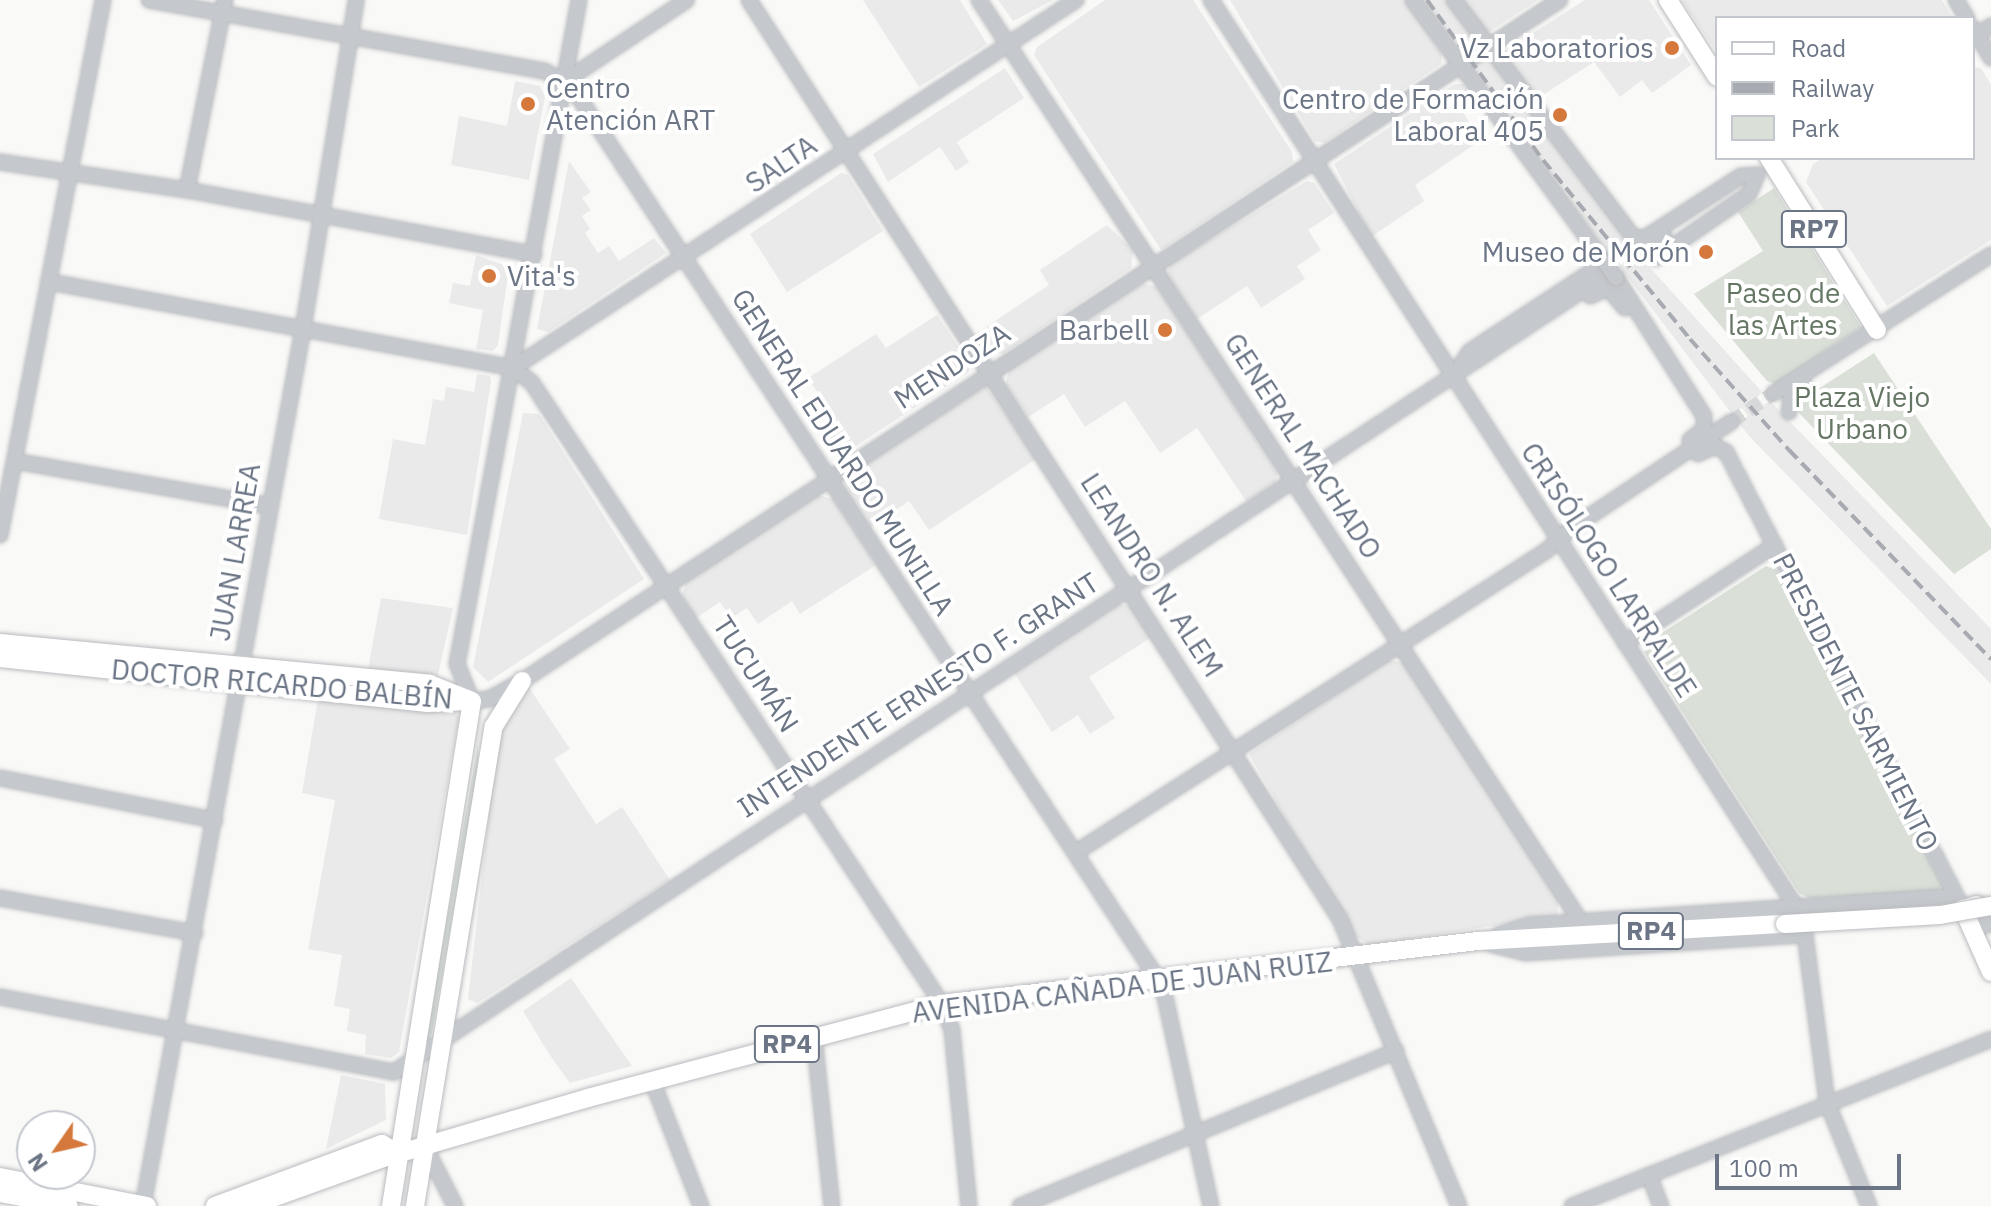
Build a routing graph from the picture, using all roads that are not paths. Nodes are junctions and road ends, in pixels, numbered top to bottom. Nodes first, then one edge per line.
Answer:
1 (103, 0) edge
2 (149, 0) edge
3 (356, 0) edge
4 (579, 0) edge
5 (687, 0) edge
6 (749, 0) edge
7 (979, 0) edge
8 (1076, 0) edge
9 (1211, 0) edge
10 (1413, 0) edge
11 (1454, 0) edge
12 (1560, 0) edge
13 (1668, 0) edge
14 (224, 7) edge
15 (1975, 35) edge
16 (350, 37) junction
17 (1009, 45) junction
18 (1487, 47) junction
19 (1991, 58) edge
20 (1457, 65) junction
21 (1715, 74) edge
22 (565, 81) junction
23 (847, 151) junction
24 (1776, 160) edge
25 (1313, 161) junction
26 (0, 162) edge
27 (66, 173) junction
28 (1757, 175) junction
29 (187, 190) junction
30 (321, 216) junction
31 (1594, 248) junction
32 (534, 254) junction
33 (1991, 255) edge
34 (1656, 258) tunnel mouth
35 (685, 259) junction
36 (1153, 265) junction
37 (1608, 271) junction
38 (50, 282) junction
39 (1638, 313) junction
40 (303, 329) junction
41 (1877, 330) junction
42 (1837, 355) junction
43 (513, 368) junction
44 (989, 373) junction
45 (1454, 374) junction
46 (1774, 393) tunnel mouth
47 (1789, 412) dead end
48 (1731, 422) tunnel mouth
49 (15, 461) junction
50 (1664, 467) junction
51 (828, 477) junction
52 (1294, 480) junction
53 (269, 506) junction
54 (0, 535) edge
55 (1558, 541) junction
56 (1775, 545) junction
57 (667, 585) junction
58 (1129, 587) junction
59 (0, 643) edge
60 (1625, 643) junction
61 (1403, 646) junction
62 (0, 658) edge
63 (239, 672) junction
64 (522, 681) junction
65 (970, 692) junction
66 (472, 701) junction
67 (1235, 752) junction
68 (486, 773) junction
69 (0, 778) edge
70 (807, 799) junction
71 (215, 820) junction
72 (1075, 853) junction
73 (0, 898) edge
74 (1991, 904) edge
75 (1796, 907) junction
76 (1963, 909) junction
77 (1581, 922) junction
78 (1991, 924) edge
79 (1972, 928) junction
80 (1798, 929) junction
81 (195, 933) junction
82 (1478, 941) junction
83 (1357, 958) junction
84 (1991, 972) edge
85 (1157, 978) junction
86 (0, 997) edge
87 (942, 1004) junction
88 (177, 1030) junction
89 (814, 1036) junction
90 (1991, 1039) edge
91 (440, 1043) junction
92 (1396, 1051) junction
93 (410, 1064) junction
94 (653, 1083) junction
95 (1827, 1102) junction
96 (1194, 1135) junction
97 (425, 1147) junction
98 (400, 1155) junction
99 (1649, 1175) junction
100 (0, 1177) edge
101 (0, 1193) edge
102 (69, 1206) edge
103 (144, 1206) edge
104 (215, 1206) edge
105 (250, 1206) edge
106 (391, 1206) edge
107 (415, 1206) edge
108 (455, 1206) edge
109 (701, 1206) edge
110 (832, 1206) edge
111 (969, 1206) edge
112 (1020, 1206) edge
113 (1211, 1206) edge
114 (1459, 1206) edge
115 (1572, 1206) edge
116 (1661, 1206) edge
117 (1869, 1206) edge

1 - 27 street
2 - 14 street
3 - 16 street, JUAN LARREA
4 - 22 street
5 - 22 street
6 - 23 street, LEANDRO N. ALEM
7 - 17 street, GENERAL MACHADO
8 - 17 street, SALTA
9 - 25 street, CRISÓLOGO LARRALDE
10 - 20 street
11 - 18 street
12 - 18 street, MENDOZA
13 - 21 main road
14 - 16 street
14 - 29 street
15 - 19 street
16 - 22 street
16 - 30 street, JUAN LARREA
17 - 23 street, SALTA
17 - 36 street, GENERAL MACHADO
18 - 20 street, MENDOZA
18 - 28 street
20 - 25 street, MENDOZA
20 - 31 street
22 - 32 street
22 - 35 street, GENERAL EDUARDO MUNILLA
23 - 35 street, SALTA
23 - 44 street, LEANDRO N. ALEM
24 - 28 street
24 - 41 main road, RP7
25 - 36 street, MENDOZA
25 - 45 street, CRISÓLOGO LARRALDE
26 - 27 street
27 - 29 street
27 - 38 street
28 - 34 street
29 - 30 street
30 - 32 street
30 - 40 street, JUAN LARREA
31 - 37 street
31 - 45 street, INTENDENTE ERNESTO F. GRANT
32 - 43 street
33 - 41 street
35 - 43 street, SALTA
35 - 51 street, GENERAL EDUARDO MUNILLA
36 - 44 street, MENDOZA
36 - 52 street, GENERAL MACHADO
37 - 39 street
37 - 45 street, INTENDENTE ERNESTO F. GRANT
38 - 40 street
38 - 49 street
39 - 45 street, INTENDENTE ERNESTO F. GRANT
39 - 50 street
40 - 43 street
40 - 53 street, JUAN LARREA
41 - 42 street
42 - 46 street
42 - 47 street
43 - 57 street, TUCUMÁN
43 - 66 street
44 - 51 street, MENDOZA
44 - 58 street, LEANDRO N. ALEM
45 - 52 street, INTENDENTE ERNESTO F. GRANT
45 - 55 street, CRISÓLOGO LARRALDE
48 - 50 street
49 - 53 street
49 - 54 street
50 - 55 street
50 - 56 street, PRESIDENTE SARMIENTO
51 - 57 street, MENDOZA
51 - 65 street, GENERAL EDUARDO MUNILLA
52 - 58 street, INTENDENTE ERNESTO F. GRANT
52 - 61 street, GENERAL MACHADO
53 - 63 street, JUAN LARREA
55 - 60 street, CRISÓLOGO LARRALDE
55 - 61 street
56 - 60 street
56 - 76 street, PRESIDENTE SARMIENTO
57 - 64 street, MENDOZA
57 - 70 street, TUCUMÁN
58 - 65 street, INTENDENTE ERNESTO F. GRANT
58 - 67 street, LEANDRO N. ALEM
59 - 63 main road, DOCTOR RICARDO BALBÍN
60 - 75 street, CRISÓLOGO LARRALDE
61 - 67 street
61 - 77 street, GENERAL MACHADO
62 - 63 main road, DOCTOR RICARDO BALBÍN
63 - 66 main road, DOCTOR RICARDO BALBÍN
63 - 71 street, JUAN LARREA
64 - 66 street, MENDOZA
64 - 68 main road
65 - 70 street, INTENDENTE ERNESTO F. GRANT
65 - 72 street, GENERAL EDUARDO MUNILLA
66 - 68 main road
66 - 93 main road
67 - 72 street
67 - 83 street, LEANDRO N. ALEM
68 - 91 main road
69 - 71 street
70 - 87 street, TUCUMÁN
70 - 91 street, INTENDENTE ERNESTO F. GRANT
71 - 81 street, JUAN LARREA
72 - 85 street, GENERAL EDUARDO MUNILLA
73 - 81 street
74 - 76 main road, AVENIDA CAÑADA DE JUAN RUIZ
74 - 80 main road, RP4, bridge
75 - 76 street, AVENIDA CAÑADA DE JUAN RUIZ
75 - 77 street, AVENIDA CAÑADA DE JUAN RUIZ
75 - 80 street, CRISÓLOGO LARRALDE
76 - 79 main road, PRESIDENTE SARMIENTO
76 - 80 street, AVENIDA CAÑADA DE JUAN RUIZ
77 - 82 street, AVENIDA CAÑADA DE JUAN RUIZ
78 - 79 street
79 - 84 main road, PRESIDENTE SARMIENTO
80 - 82 main road, AVENIDA CAÑADA DE JUAN RUIZ / RP4
80 - 82 street, AVENIDA CAÑADA DE JUAN RUIZ
80 - 95 street, CRISÓLOGO LARRALDE
81 - 88 street, JUAN LARREA
82 - 83 main road, AVENIDA CAÑADA DE JUAN RUIZ / RP4
83 - 85 main road, AVENIDA CAÑADA DE JUAN RUIZ / RP4
83 - 92 street, LEANDRO N. ALEM
85 - 87 main road, AVENIDA CAÑADA DE JUAN RUIZ / RP4
85 - 96 street, GENERAL EDUARDO MUNILLA
86 - 88 street
87 - 89 main road, AVENIDA CAÑADA DE JUAN RUIZ / RP4
87 - 111 street, TUCUMÁN
88 - 93 street
88 - 103 street, JUAN LARREA
89 - 94 main road, AVENIDA CAÑADA DE JUAN RUIZ / RP4
89 - 110 street
90 - 95 street
91 - 93 street, INTENDENTE ERNESTO F. GRANT
91 - 97 main road
92 - 96 street
92 - 114 street, LEANDRO N. ALEM
93 - 98 main road
94 - 97 main road, AVENIDA CAÑADA DE JUAN RUIZ / RP4
94 - 109 street
95 - 99 street
95 - 117 street, CRISÓLOGO LARRALDE
96 - 112 street
96 - 113 street, GENERAL EDUARDO MUNILLA
97 - 98 main road, AVENIDA CAÑADA DE JUAN RUIZ / RP4
97 - 107 main road
97 - 108 street
98 - 104 main road
98 - 105 main road, AVENIDA CAÑADA DE JUAN RUIZ
98 - 106 main road
99 - 115 street
99 - 116 street
100 - 103 main road
101 - 102 main road

